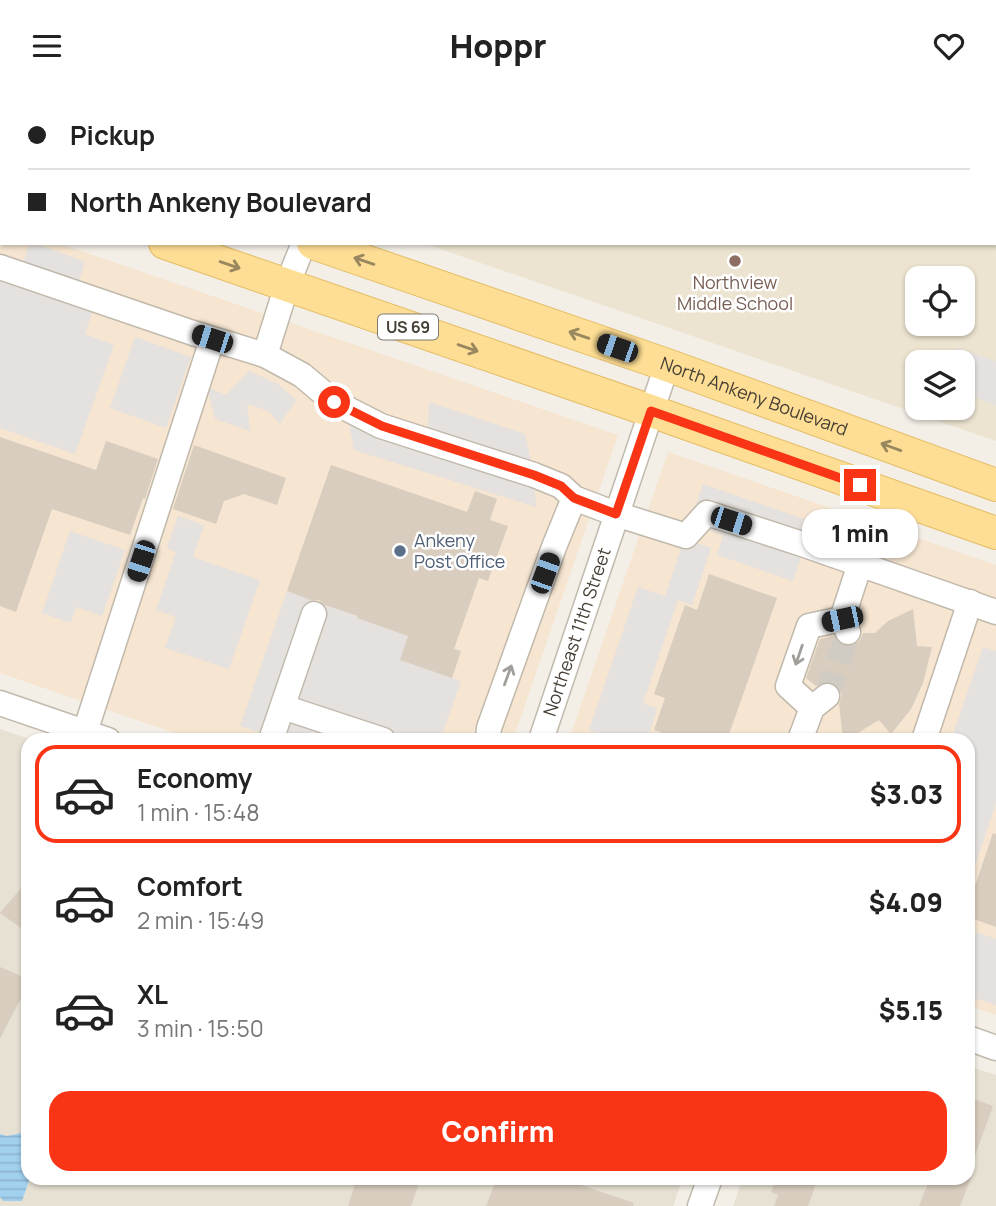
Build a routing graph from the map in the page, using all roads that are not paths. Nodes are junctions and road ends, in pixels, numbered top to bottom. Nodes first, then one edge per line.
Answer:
1 (171, 245) edge
2 (303, 245) edge
3 (319, 245) edge
4 (0, 267) edge
5 (287, 285) junction
6 (212, 339) junction
7 (265, 355) junction
8 (667, 365) junction
9 (651, 411) junction
10 (996, 485) edge
11 (574, 498) junction
12 (616, 514) junction
13 (996, 533) edge
14 (860, 564) junction
15 (970, 602) junction
16 (996, 612) edge
17 (314, 614) dead end
18 (0, 703) edge
19 (283, 707) junction
20 (87, 733) edge
21 (97, 733) edge
22 (274, 733) edge
23 (362, 733) edge
24 (489, 733) edge
25 (543, 733) edge
26 (804, 733) edge
27 (926, 733) edge
28 (975, 1040) edge
29 (996, 1048) edge
30 (708, 1185) edge
31 (700, 1206) edge

1 -> 5 main road, US 69
2 - 5 street
8 -> 3 main road, North Ankeny Boulevard
4 - 6 street
5 - 7 street
5 -> 9 main road, US 69
6 - 7 street
6 - 21 street
7 - 11 street
8 - 9 street, Northeast 11th Street
10 -> 8 main road, North Ankeny Boulevard
9 - 12 street, Northeast 11th Street
9 - 13 main road, US 69
11 - 12 street
24 -> 11 street
12 - 14 street
12 - 25 street, Northeast 11th Street
14 - 15 street
14 -> 26 street
15 - 16 street
15 - 27 street
17 - 19 street
18 - 20 street
19 - 22 street
19 - 23 street
28 - 29 street
30 - 31 street

